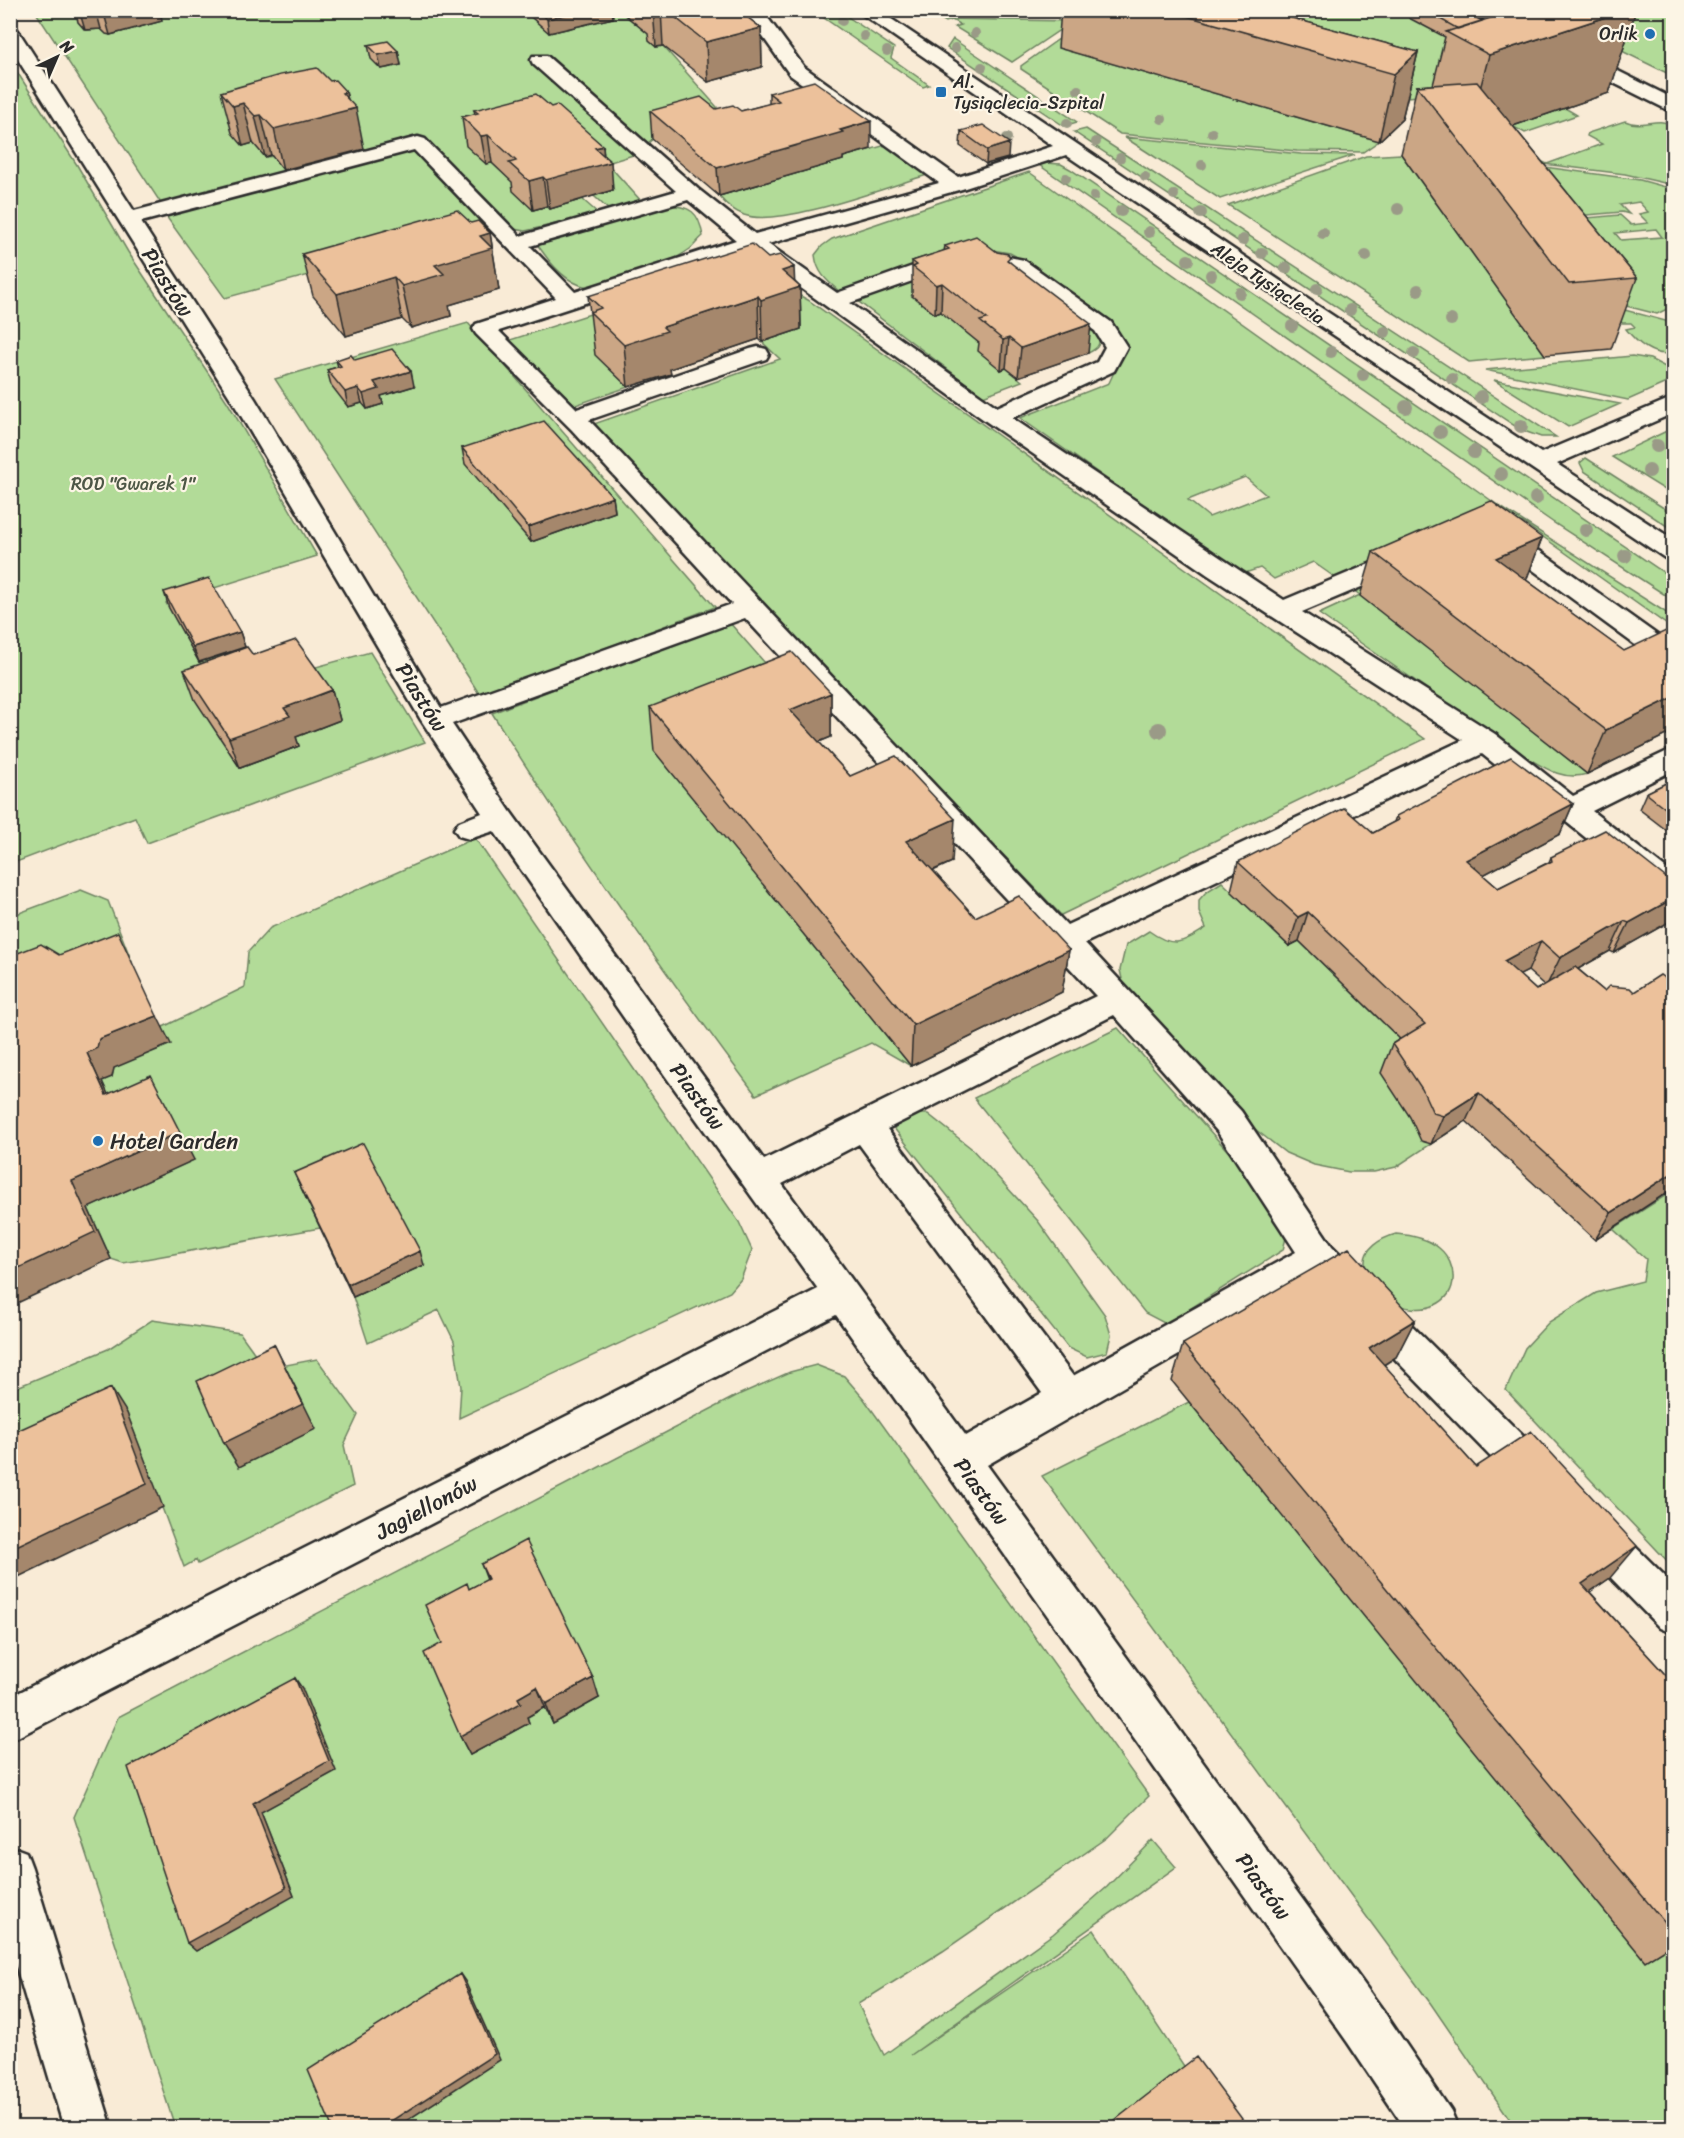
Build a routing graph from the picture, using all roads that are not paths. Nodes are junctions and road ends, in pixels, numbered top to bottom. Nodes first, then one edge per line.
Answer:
1 (753, 10) edge
2 (865, 10) edge
3 (1481, 10) edge
4 (10, 33) edge
5 (540, 60) dead end
6 (1674, 107) edge
7 (1066, 148) junction
8 (955, 185) junction
9 (691, 193) junction
10 (129, 219) junction
11 (751, 242) junction
12 (514, 244) junction
13 (835, 301) junction
14 (572, 302) junction
15 (758, 354) dead end
16 (1674, 404) edge
17 (995, 417) junction
18 (573, 418) junction
19 (1539, 463) junction
20 (1476, 529) edge
21 (1432, 548) edge
22 (1674, 552) edge
23 (748, 607) junction
24 (1281, 611) junction
25 (1674, 660) edge
26 (435, 720) junction
27 (1485, 741) junction
28 (1674, 758) edge
29 (1572, 809) junction
30 (500, 818) junction
31 (469, 829) dead end
32 (1674, 892) edge
33 (1063, 940) junction
34 (1118, 999) junction
35 (864, 1125) junction
36 (759, 1179) junction
37 (1319, 1257) junction
38 (842, 1294) junction
39 (1068, 1398) junction
40 (960, 1460) junction
41 (1674, 1614) edge
42 (10, 1720) edge
43 (10, 1868) edge
44 (88, 2127) edge
45 (1434, 2127) edge

1 - 8 street
2 - 7 street, Aleja Tysiąclecia
3 - 6 street
4 - 10 street, Piastów
5 - 9 street
7 - 8 street
7 - 19 street, Aleja Tysiąclecia
8 - 11 street
9 - 11 street
9 - 12 street
10 - 12 street
10 - 26 street, Piastów
11 - 13 street
11 - 14 street
12 - 14 street
13 - 17 street
13 - 17 street
14 - 18 street
15 - 18 street
16 - 19 street
17 - 24 street
18 - 23 street
19 - 22 street, Aleja Tysiąclecia
20 - 25 street
21 - 24 street
23 - 26 street
23 - 33 street
24 - 27 street
26 - 30 street, Piastów
27 - 29 street
27 - 33 street
28 - 29 street
29 - 32 street
30 - 31 street
30 - 36 street, Piastów
33 - 34 street
34 - 35 street
34 - 37 street
35 - 36 street
35 - 39 street
36 - 38 street, Piastów
37 - 39 street
37 - 41 street
38 - 40 street, Piastów
38 - 42 street, Jagiellonów
39 - 40 street
40 - 45 street, Piastów
43 - 44 street

